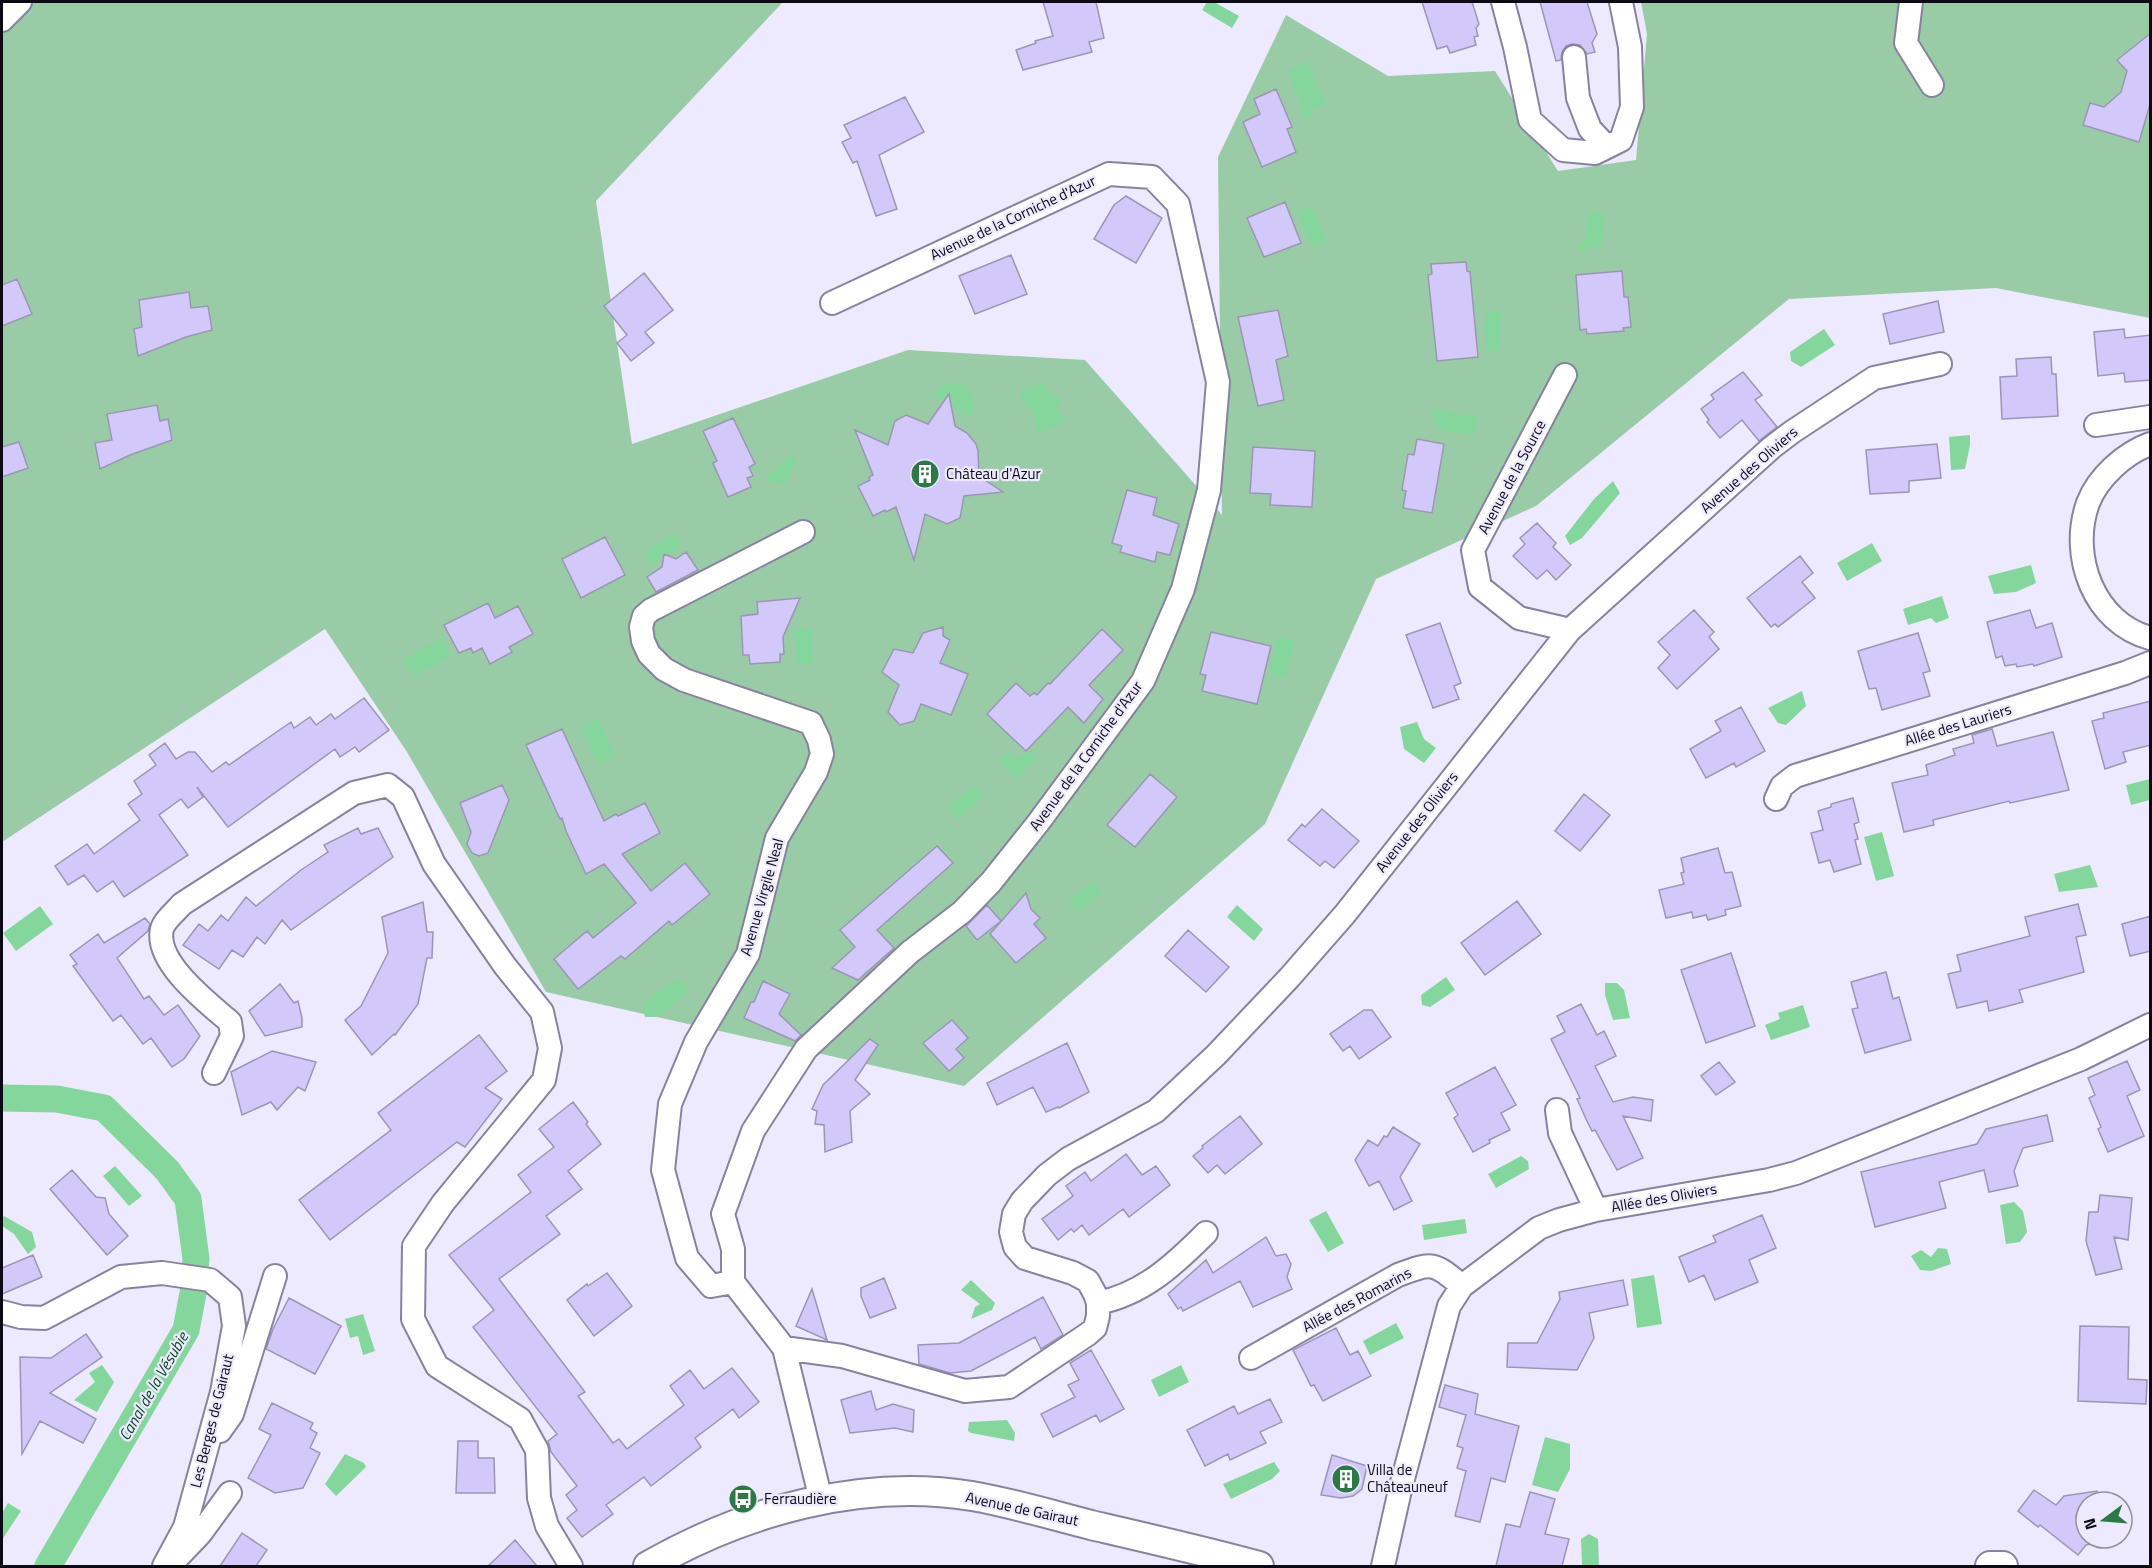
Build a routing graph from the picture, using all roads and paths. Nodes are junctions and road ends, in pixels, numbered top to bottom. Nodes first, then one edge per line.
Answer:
1 (20, 2) edge
2 (1503, 2) edge
3 (1621, 2) edge
4 (1911, 2) edge
5 (2, 20) edge
6 (1574, 57) dead end
7 (1932, 85) dead end
8 (1607, 147) junction
9 (832, 303) dead end
10 (1940, 364) dead end
11 (1565, 375) dead end
12 (2151, 417) edge
13 (2096, 425) dead end
14 (2151, 444) edge
15 (803, 532) dead end
16 (1570, 630) junction
17 (2151, 638) edge
18 (2151, 663) edge
19 (1776, 799) dead end
20 (2151, 1025) edge
21 (214, 1073) dead end
22 (1557, 1110) dead end
23 (1596, 1210) junction
24 (1206, 1233) dead end
25 (275, 1276) dead end
26 (733, 1282) junction
27 (1462, 1286) junction
28 (1098, 1303) junction
29 (2, 1312) edge
30 (784, 1348) junction
31 (1251, 1358) dead end
32 (207, 1450) junction
33 (230, 1493) dead end
34 (821, 1500) junction
35 (164, 1566) edge
36 (170, 1566) edge
37 (571, 1566) edge
38 (648, 1566) edge
39 (1259, 1566) edge
40 (1383, 1566) edge
41 (1989, 1566) edge
42 (2003, 1566) edge

1 - 5 street
2 - 8 street
3 - 8 street
4 - 7 street
6 - 8 street
9 - 26 street, Avenue de la Corniche d'Azur
10 - 16 street, Avenue des Oliviers
11 - 16 street, Avenue de la Source
12 - 13 street
14 - 17 street
15 - 26 street, Avenue Virgile Neal
16 - 28 street, Avenue des Oliviers
18 - 19 street, Allée des Lauriers
20 - 23 street, Allée des Oliviers
21 - 37 street
22 - 23 street
23 - 27 street, Allée des Oliviers
24 - 28 street
25 - 32 street
26 - 30 street
27 - 31 street, Allée des Romarins
27 - 40 street, Allée des Oliviers
28 - 30 street
29 - 32 street, Les Berges de Gairaut
30 - 34 street
32 - 35 street, Les Berges de Gairaut
33 - 36 street
34 - 38 street, Avenue de Gairaut
34 - 39 street, Avenue de Gairaut
41 - 42 street

